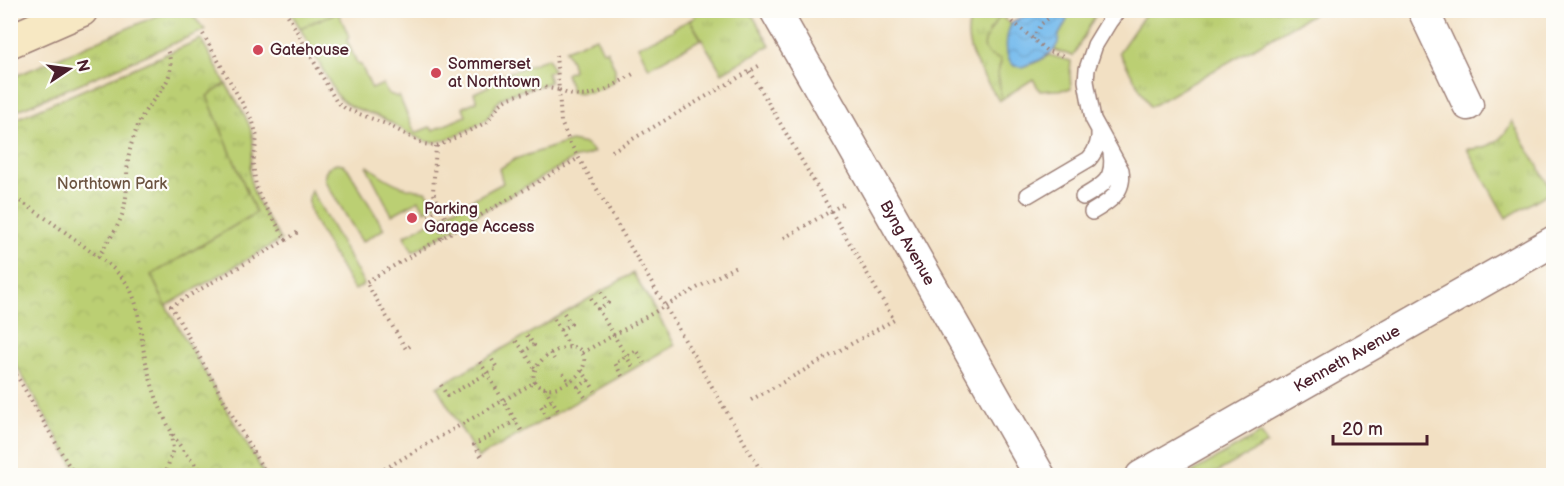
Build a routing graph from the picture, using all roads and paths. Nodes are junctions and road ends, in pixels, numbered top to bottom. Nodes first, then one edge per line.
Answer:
1 (81, 10) edge
2 (285, 10) edge
3 (775, 10) edge
4 (999, 10) edge
5 (1055, 10) edge
6 (1118, 10) edge
7 (1424, 10) edge
8 (203, 34) dead end
9 (1033, 39) junction
10 (10, 41) edge
11 (167, 50) dead end
12 (1051, 53) dead end
13 (556, 55) dead end
14 (762, 64) dead end
15 (750, 71) junction
16 (635, 73) dead end
17 (559, 90) junction
18 (1468, 105) dead end
19 (1098, 130) junction
20 (436, 146) junction
21 (612, 151) dead end
22 (1112, 153) junction
23 (579, 158) junction
24 (10, 195) edge
25 (1028, 195) dead end
26 (1083, 197) dead end
27 (843, 204) dead end
28 (441, 208) junction
29 (830, 212) junction
30 (1092, 212) dead end
31 (428, 216) dead end
32 (301, 230) dead end
33 (442, 238) junction
34 (784, 238) dead end
35 (286, 240) junction
36 (1553, 242) edge
37 (98, 257) junction
38 (736, 266) dead end
39 (601, 291) dead end
40 (591, 298) dead end
41 (665, 307) junction
42 (598, 309) junction
43 (564, 313) dead end
44 (554, 319) dead end
45 (560, 330) junction
46 (527, 335) dead end
47 (614, 336) junction
48 (516, 341) dead end
49 (410, 346) dead end
50 (570, 347) junction
51 (524, 351) junction
52 (550, 353) junction
53 (582, 353) junction
54 (626, 356) junction
55 (490, 357) dead end
56 (554, 359) dead end
57 (480, 362) dead end
58 (644, 363) dead end
59 (10, 364) edge
60 (535, 369) junction
61 (634, 369) dead end
62 (582, 370) junction
63 (486, 373) junction
64 (563, 373) dead end
65 (622, 376) dead end
66 (589, 380) junction
67 (536, 382) junction
68 (569, 382) junction
69 (441, 385) dead end
70 (545, 388) junction
71 (595, 391) dead end
72 (585, 397) dead end
73 (503, 400) junction
74 (552, 400) junction
75 (751, 400) dead end
76 (559, 412) dead end
77 (548, 418) dead end
78 (515, 421) junction
79 (168, 424) junction
80 (522, 433) dead end
81 (481, 456) dead end
82 (374, 475) edge
83 (75, 476) edge
84 (165, 476) edge
85 (176, 476) edge
86 (207, 476) edge
87 (268, 476) edge
88 (766, 476) edge
89 (1040, 476) edge
90 (1141, 476) edge

1 - 10 street
2 - 20 path
3 - 89 street, Byng Avenue
4 - 9 path
5 - 9 path
6 - 19 lane
7 - 18 street
8 - 35 path
9 - 12 path
11 - 37 path
13 - 17 path
14 - 15 path
15 - 21 path
15 - 29 path
16 - 17 path
17 - 20 path
17 - 23 path
19 - 22 lane
19 - 25 lane
20 - 28 path
22 - 26 lane
22 - 30 lane
23 - 33 path
23 - 41 path
24 - 37 path
27 - 29 path
28 - 31 path
28 - 33 path
29 - 34 path
29 - 75 path
32 - 35 path
33 - 49 path
35 - 87 path
36 - 90 street, Kenneth Avenue
37 - 79 path
38 - 41 path
39 - 42 path
40 - 42 path
41 - 47 path
41 - 88 path
42 - 47 path
43 - 45 path
44 - 45 path
45 - 50 path
46 - 51 path
47 - 53 path
47 - 54 path
48 - 51 path
50 - 52 path
50 - 53 path
51 - 60 path
52 - 56 path
52 - 60 path
53 - 62 path
54 - 58 path
54 - 61 path
54 - 65 path
55 - 63 path
57 - 63 path
59 - 83 path
60 - 67 path
62 - 66 path
62 - 68 path
63 - 69 path
63 - 73 path
64 - 68 path
66 - 71 path
66 - 72 path
67 - 70 path
67 - 73 path
68 - 70 path
70 - 74 path
73 - 78 path
73 - 82 path
74 - 76 path
74 - 77 path
78 - 80 path
78 - 81 path
79 - 84 path
79 - 86 path
85 - 86 path

